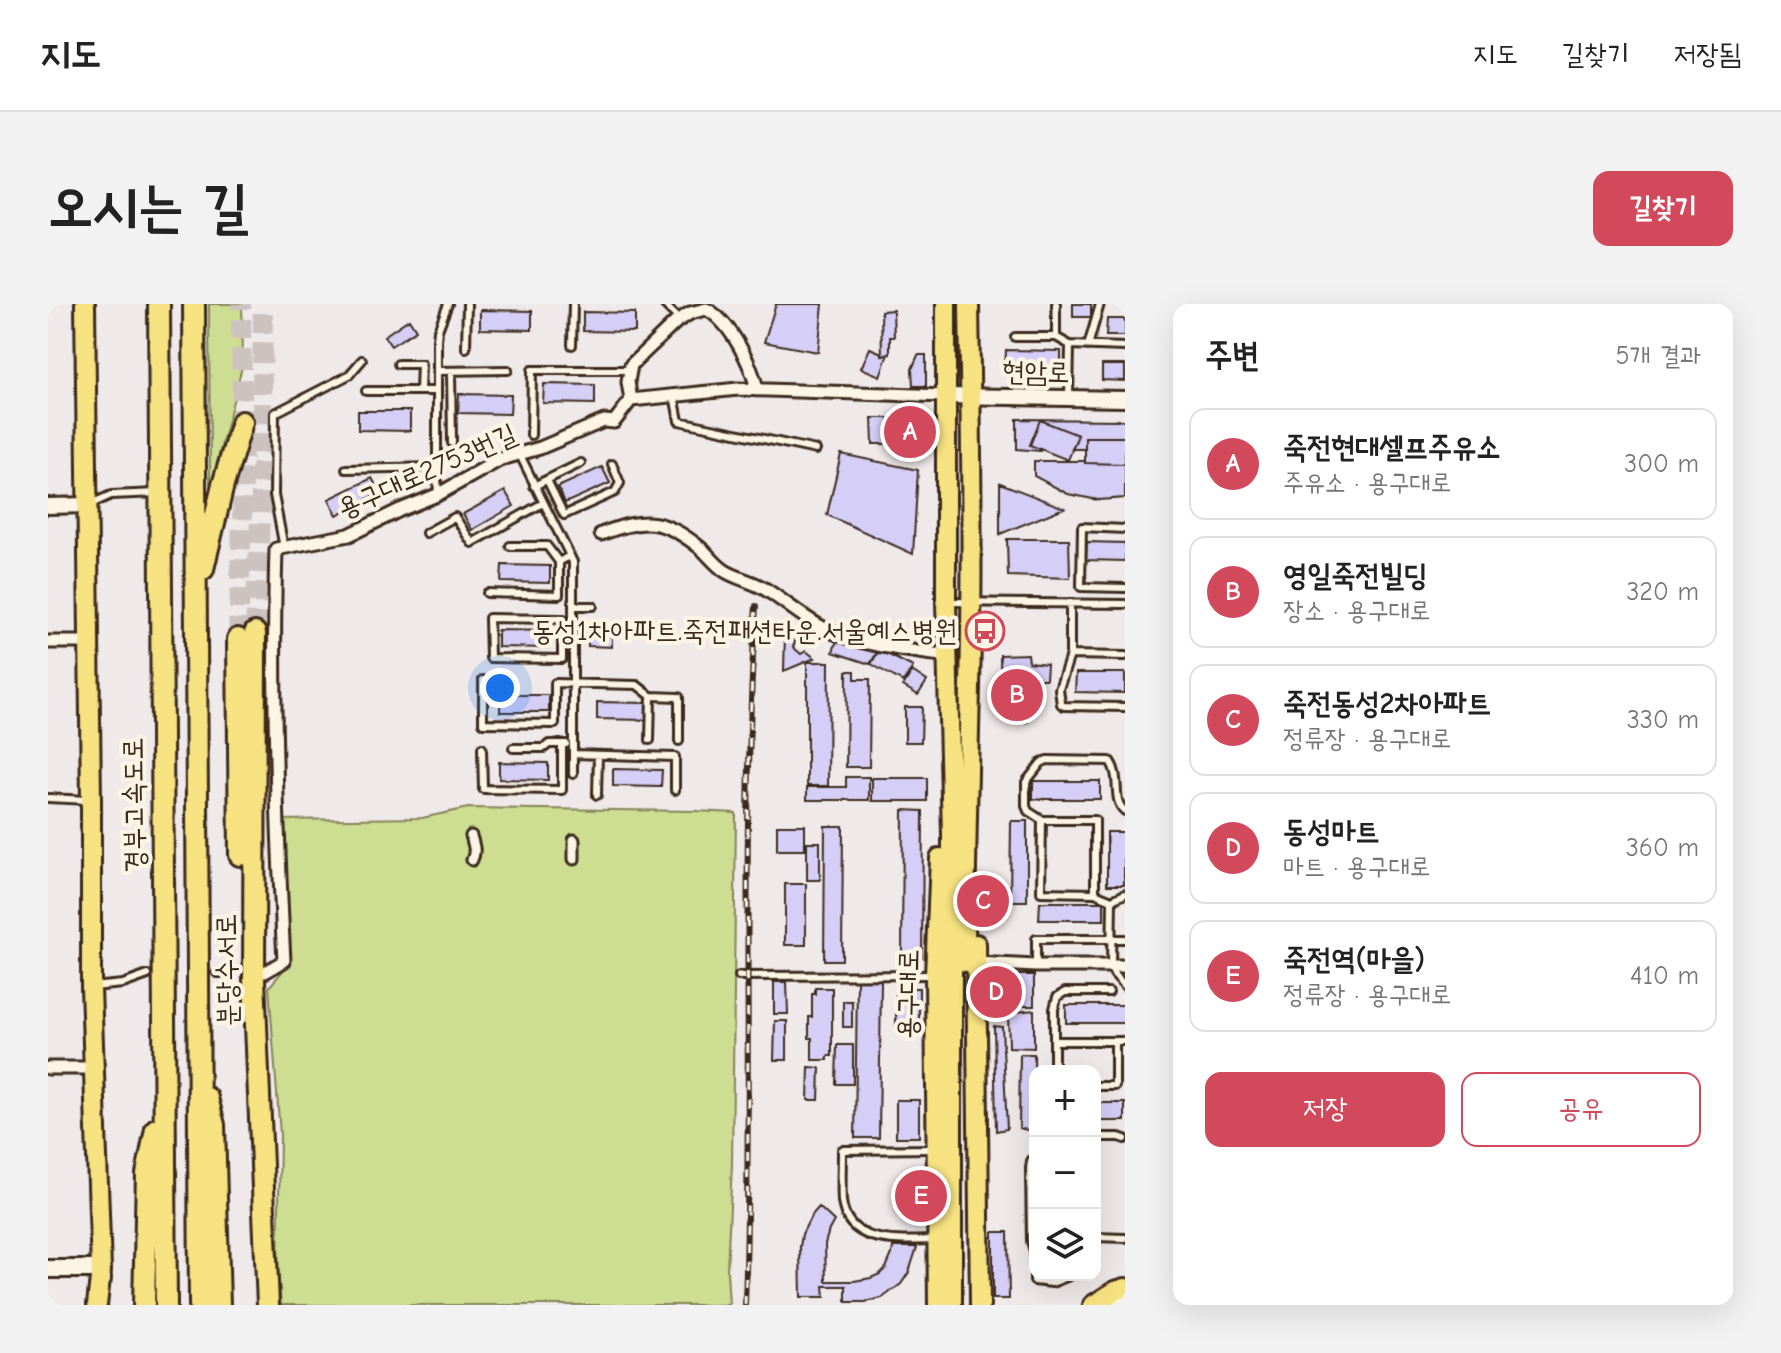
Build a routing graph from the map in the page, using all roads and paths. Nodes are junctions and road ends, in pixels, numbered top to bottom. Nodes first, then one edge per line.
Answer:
1 (85, 304) edge
2 (159, 304) edge
3 (194, 304) edge
4 (448, 304) edge
5 (467, 304) edge
6 (573, 304) edge
7 (664, 304) edge
8 (946, 304) edge
9 (969, 304) edge
10 (1056, 304) edge
11 (1100, 304) edge
12 (675, 315) dead end
13 (1015, 337) dead end
14 (1056, 337) junction
15 (572, 345) dead end
16 (1070, 345) junction
17 (1088, 346) junction
18 (1125, 347) edge
19 (466, 348) dead end
20 (362, 360) dead end
21 (398, 364) dead end
22 (508, 370) dead end
23 (630, 370) junction
24 (437, 371) junction
25 (451, 371) junction
26 (757, 390) junction
27 (366, 391) dead end
28 (420, 391) junction
29 (437, 391) junction
30 (674, 395) junction
31 (946, 396) junction
32 (972, 397) junction
33 (1069, 399) junction
34 (1125, 399) edge
35 (631, 400) junction
36 (242, 422) dead end
37 (531, 435) dead end
38 (452, 443) dead end
39 (816, 450) dead end
40 (519, 453) junction
41 (581, 463) dead end
42 (612, 464) dead end
43 (437, 467) junction
44 (346, 469) dead end
45 (547, 480) junction
46 (534, 486) junction
47 (159, 493) junction
48 (437, 495) junction
49 (543, 503) junction
50 (88, 505) junction
51 (48, 506) edge
52 (1125, 529) edge
53 (426, 533) dead end
54 (601, 534) dead end
55 (510, 546) dead end
56 (280, 549) junction
57 (569, 556) junction
58 (559, 562) junction
59 (1125, 588) edge
60 (487, 593) dead end
61 (195, 600) junction
62 (946, 602) junction
63 (970, 602) junction
64 (1070, 603) junction
65 (1125, 604) edge
66 (573, 606) junction
67 (593, 606) dead end
68 (562, 625) junction
69 (573, 625) junction
70 (48, 642) edge
71 (89, 642) junction
72 (1070, 655) junction
73 (947, 656) junction
74 (1125, 656) edge
75 (483, 680) dead end
76 (573, 684) junction
77 (949, 684) junction
78 (970, 686) junction
79 (651, 696) junction
80 (1125, 707) edge
81 (650, 740) dead end
82 (679, 741) dead end
83 (562, 744) junction
84 (573, 745) junction
85 (482, 748) dead end
86 (513, 748) dead end
87 (573, 754) junction
88 (598, 755) junction
89 (573, 774) dead end
90 (675, 790) dead end
91 (597, 795) dead end
92 (48, 798) edge
93 (91, 800) junction
94 (1125, 811) edge
95 (1042, 820) junction
96 (471, 836) dead end
97 (574, 840) dead end
98 (574, 859) dead end
99 (472, 860) dead end
100 (958, 876) junction
101 (1095, 893) junction
102 (1125, 894) edge
103 (1112, 900) junction
104 (1112, 939) junction
105 (1125, 939) edge
106 (975, 963) junction
107 (1036, 966) junction
108 (1111, 966) junction
109 (1125, 966) edge
110 (265, 972) dead end
111 (217, 973) dead end
112 (230, 973) dead end
113 (148, 975) dead end
114 (935, 975) junction
115 (739, 976) dead end
116 (1125, 986) edge
117 (91, 988) junction
118 (1109, 992) dead end
119 (1054, 1041) junction
120 (1115, 1041) junction
121 (1125, 1041) edge
122 (1054, 1065) edge
123 (199, 1067) junction
124 (48, 1068) edge
125 (95, 1068) junction
126 (165, 1086) junction
127 (1101, 1086) edge
128 (1101, 1137) edge
129 (1125, 1139) edge
130 (937, 1149) junction
131 (1101, 1237) edge
132 (1125, 1238) edge
133 (938, 1240) junction
134 (48, 1269) edge
135 (101, 1269) junction
136 (1034, 1281) edge
137 (1057, 1281) edge
138 (1125, 1288) edge
139 (1125, 1301) edge
140 (941, 1303) edge
141 (97, 1305) edge
142 (106, 1305) edge
143 (144, 1305) edge
144 (166, 1305) edge
145 (200, 1305) edge
146 (219, 1305) edge
147 (255, 1305) edge
148 (268, 1305) edge
149 (964, 1305) edge
150 (980, 1305) edge
151 (1093, 1305) edge
152 (1119, 1305) edge

1 - 50 main road
2 - 47 highway, 경부고속도로
3 - 61 highway
4 - 24 lane
5 - 19 lane
6 - 15 lane
7 - 12 lane
8 - 31 main road, 용구대로
9 - 32 main road
10 - 14 lane
11 - 17 lane
13 - 14 lane
14 - 16 lane
16 - 17 lane
16 - 33 lane
17 - 18 lane
20 - 56 lane
21 - 28 lane
22 - 25 lane
23 - 26 street
23 - 35 street
23 - 37 lane
24 - 25 lane
24 - 29 lane
25 - 38 lane
26 - 30 street
26 - 31 street
27 - 28 lane
28 - 29 lane
29 - 43 lane
30 - 35 street
30 - 39 lane
31 - 32 street, 현암로
31 - 62 main road, 용구대로
32 - 33 street, 현암로
32 - 63 main road
33 - 34 street, 현암로
35 - 40 street, 용구대로2753번길
36 - 61 highway
40 - 46 lane
40 - 48 street, 용구대로2753번길
41 - 45 lane
42 - 45 lane
43 - 44 lane
43 - 48 lane
45 - 46 lane
46 - 49 lane
47 - 50 lane
47 - 126 highway, 경부고속도로
48 - 56 street, 용구대로2753번길
49 - 53 lane
49 - 57 lane
50 - 51 street
50 - 71 main road
52 - 59 lane
54 - 73 street
55 - 58 lane
56 - 110 street
57 - 58 lane
57 - 66 lane
58 - 60 lane
61 - 123 highway
62 - 63 lane
62 - 73 main road, 용구대로
63 - 64 lane
63 - 78 main road
64 - 65 lane
64 - 72 lane
66 - 67 lane
66 - 69 lane
68 - 68 lane
68 - 69 lane
69 - 76 lane
70 - 71 street
71 - 93 main road
72 - 74 lane
72 - 80 lane
73 - 77 main road, 용구대로
75 - 76 lane
76 - 79 lane
76 - 84 lane
77 - 100 main road, 용구대로
77 - 114 main road, 용구대로
78 - 100 main road
78 - 106 main road
79 - 81 lane
79 - 82 lane
83 - 84 lane
83 - 85 lane
83 - 86 lane
84 - 87 lane
87 - 88 lane
87 - 89 lane
88 - 90 lane
88 - 91 lane
92 - 93 lane
93 - 117 main road
94 - 95 lane
95 - 101 lane
95 - 101 lane
96 - 99 street
97 - 98 street
100 - 140 main road
100 - 149 main road
101 - 103 lane
102 - 103 lane
103 - 104 lane
104 - 105 lane
104 - 107 lane
104 - 108 lane
106 - 107 street
106 - 150 main road
107 - 108 street
108 - 109 street
108 - 116 lane
111 - 112 lane
113 - 117 lane
114 - 115 lane
114 - 130 main road, 용구대로
117 - 125 main road
118 - 119 lane
119 - 120 lane
119 - 122 lane
120 - 121 lane
120 - 127 lane
123 - 145 highway
123 - 146 highway
124 - 125 street
125 - 135 main road
126 - 143 highway
126 - 144 highway, 경부고속도로
128 - 129 lane
130 - 133 main road, 용구대로
130 - 133 lane
131 - 132 lane
133 - 140 main road, 용구대로
134 - 135 main road
135 - 141 main road
135 - 142 main road
136 - 137 lane
138 - 151 main road
139 - 152 street
147 - 148 highway, 분당수서로

